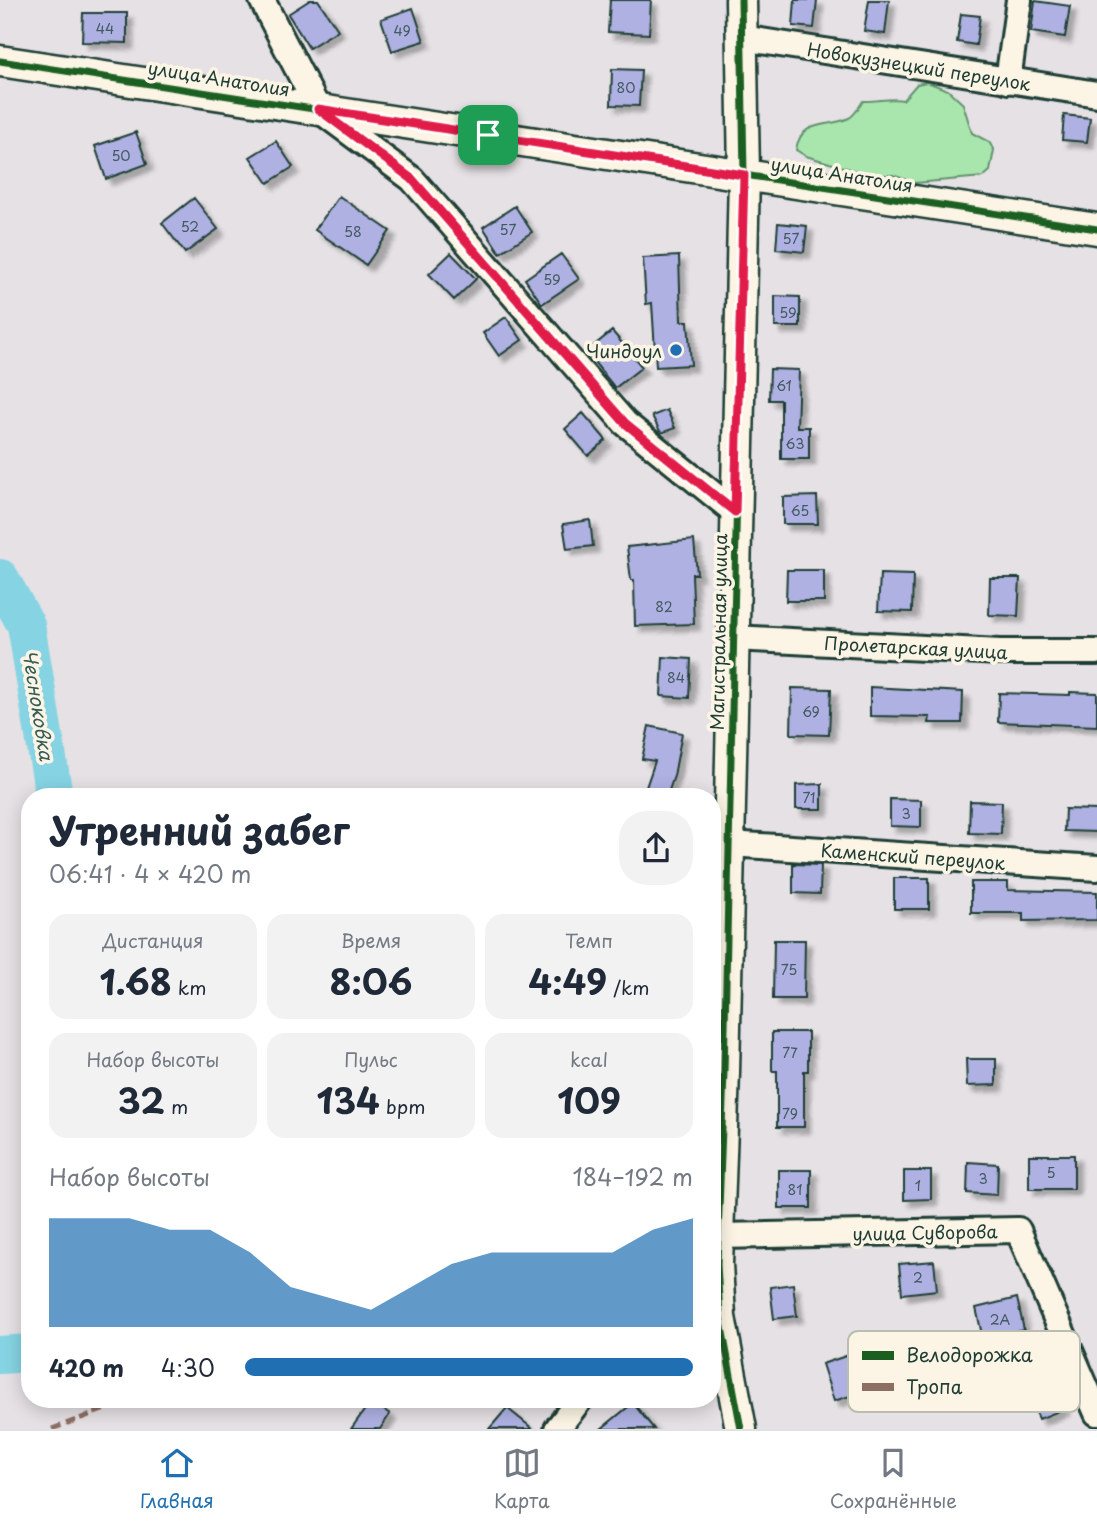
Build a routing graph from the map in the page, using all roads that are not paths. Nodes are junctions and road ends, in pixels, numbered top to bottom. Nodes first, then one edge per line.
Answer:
1 (262, 0) edge
2 (741, 0) edge
3 (1020, 0) edge
4 (742, 38) junction
5 (0, 61) edge
6 (1008, 80) junction
7 (1097, 94) edge
8 (318, 109) junction
9 (744, 175) junction
10 (1097, 229) edge
11 (735, 512) junction
12 (734, 638) junction
13 (1097, 652) edge
14 (729, 844) junction
15 (1097, 868) edge
16 (721, 1097) edge
17 (721, 1255) edge
18 (721, 1322) edge
19 (1061, 1331) edge
20 (1080, 1374) edge
21 (573, 1408) edge
22 (1097, 1413) edge
23 (557, 1429) edge
24 (741, 1429) edge

1 - 8 street
2 - 4 street, Магистральная улица
3 - 6 street
4 - 6 street, Новокузнецкий переулок
4 - 9 street, Магистральная улица
5 - 8 street, улица Анатолия
6 - 7 street, Новокузнецкий переулок
8 - 9 street, улица Анатолия
8 - 11 street
9 - 10 street, улица Анатолия
9 - 11 street, Магистральная улица
11 - 12 street, Магистральная улица
12 - 13 street, Пролетарская улица
12 - 14 street, Магистральная улица
14 - 15 street, Каменский переулок
14 - 16 street, Магистральная улица
17 - 19 street, улица Суворова
18 - 24 street, Магистральная улица
20 - 22 street, улица Суворова
21 - 23 street

